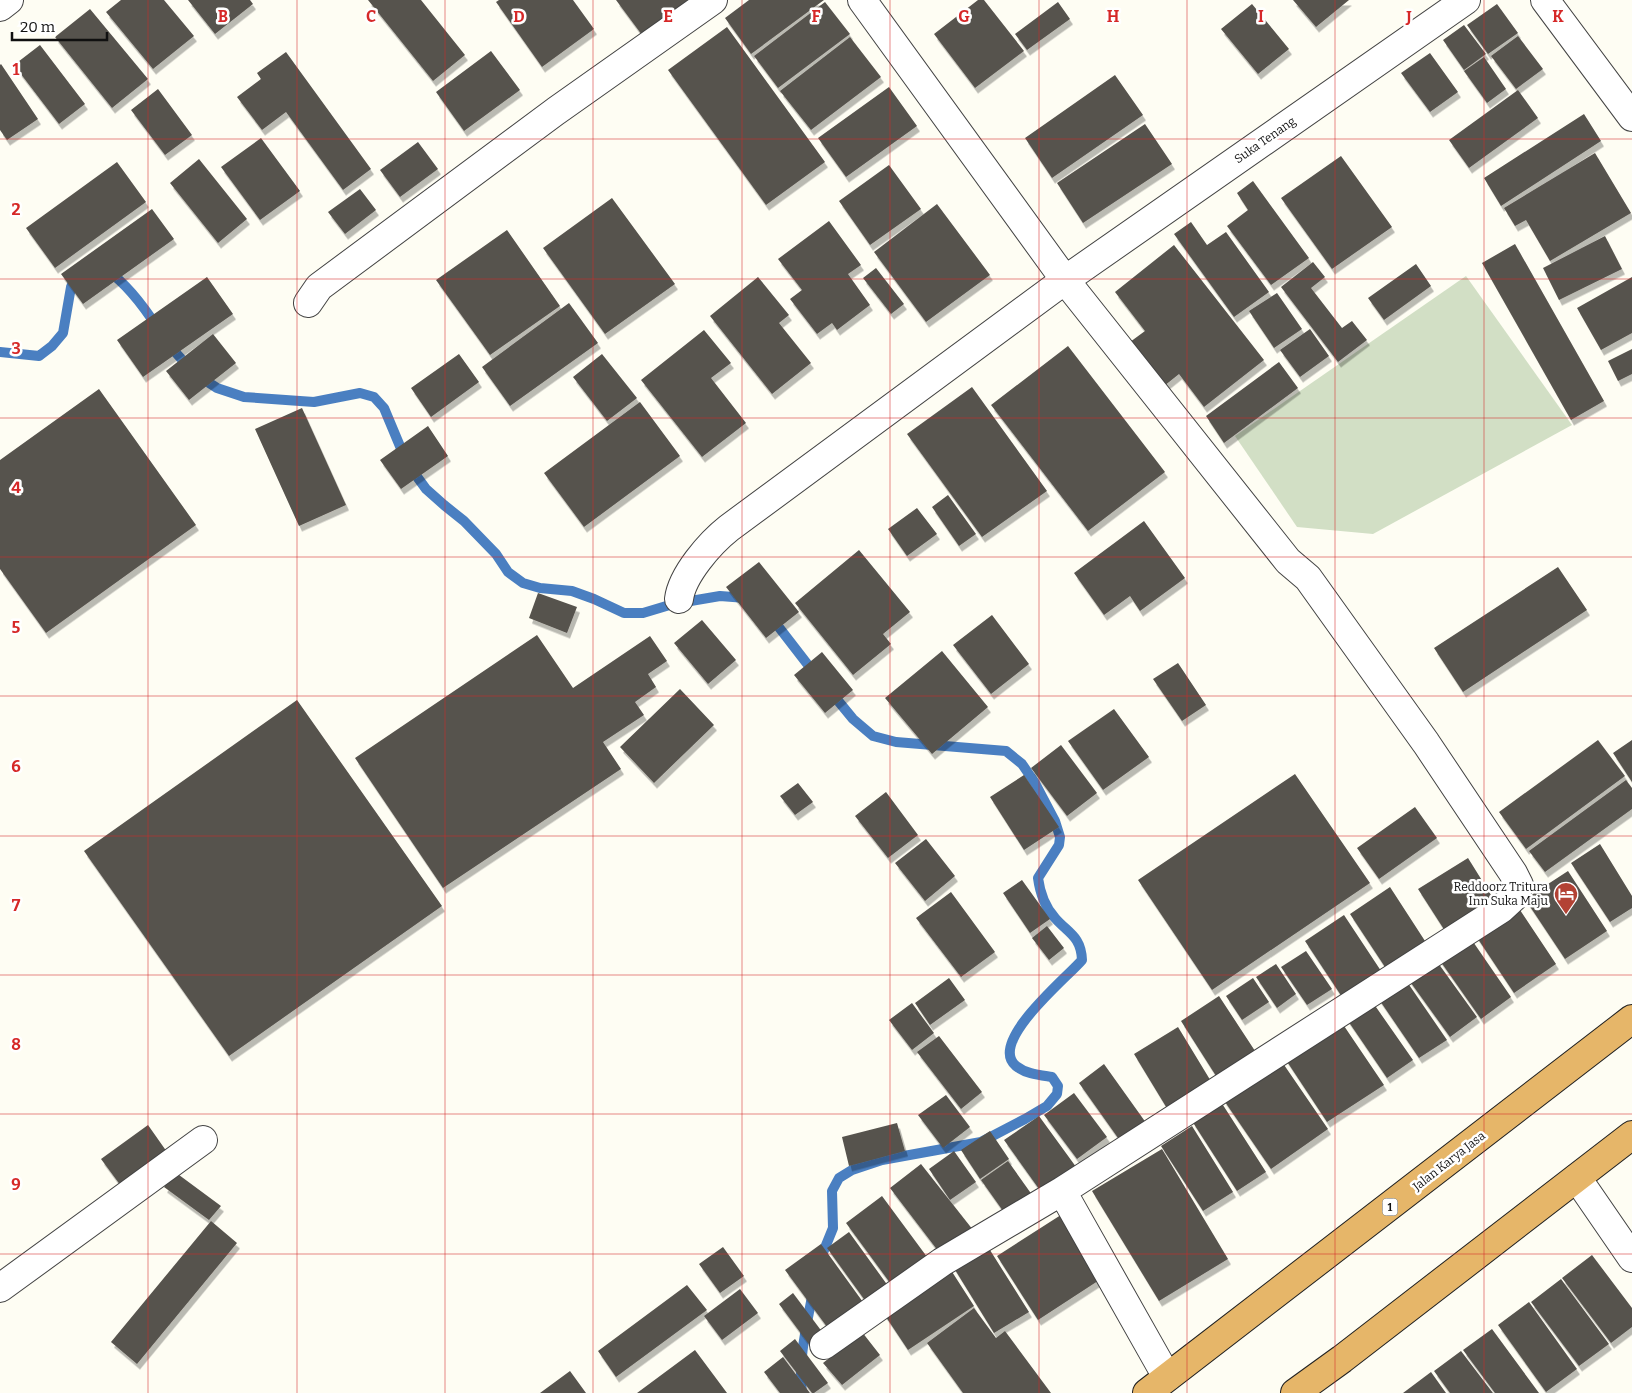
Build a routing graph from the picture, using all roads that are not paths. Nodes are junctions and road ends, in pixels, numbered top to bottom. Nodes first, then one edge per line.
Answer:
1 (9, 0) edge
2 (713, 0) edge
3 (862, 0) edge
4 (1466, 0) edge
5 (1545, 0) edge
6 (0, 7) edge
7 (1632, 117) edge
8 (1065, 280) junction
9 (308, 303) dead end
10 (679, 599) dead end
11 (1632, 1020) edge
12 (1632, 1135) edge
13 (203, 1140) dead end
14 (1577, 1178) junction
15 (1062, 1191) junction
16 (1632, 1258) edge
17 (0, 1288) edge
18 (824, 1345) dead end
19 (1157, 1385) edge
20 (1295, 1393) edge

1 - 6 street
2 - 9 street
3 - 8 street
4 - 8 street, Suka Tenang
5 - 7 street
8 - 10 street, Suka Tenang
8 - 15 street
11 - 19 highway, Jalan Karya Jasa / 1
12 - 14 highway
13 - 17 street
14 - 16 street
14 - 20 highway
15 - 18 street
15 - 19 street

